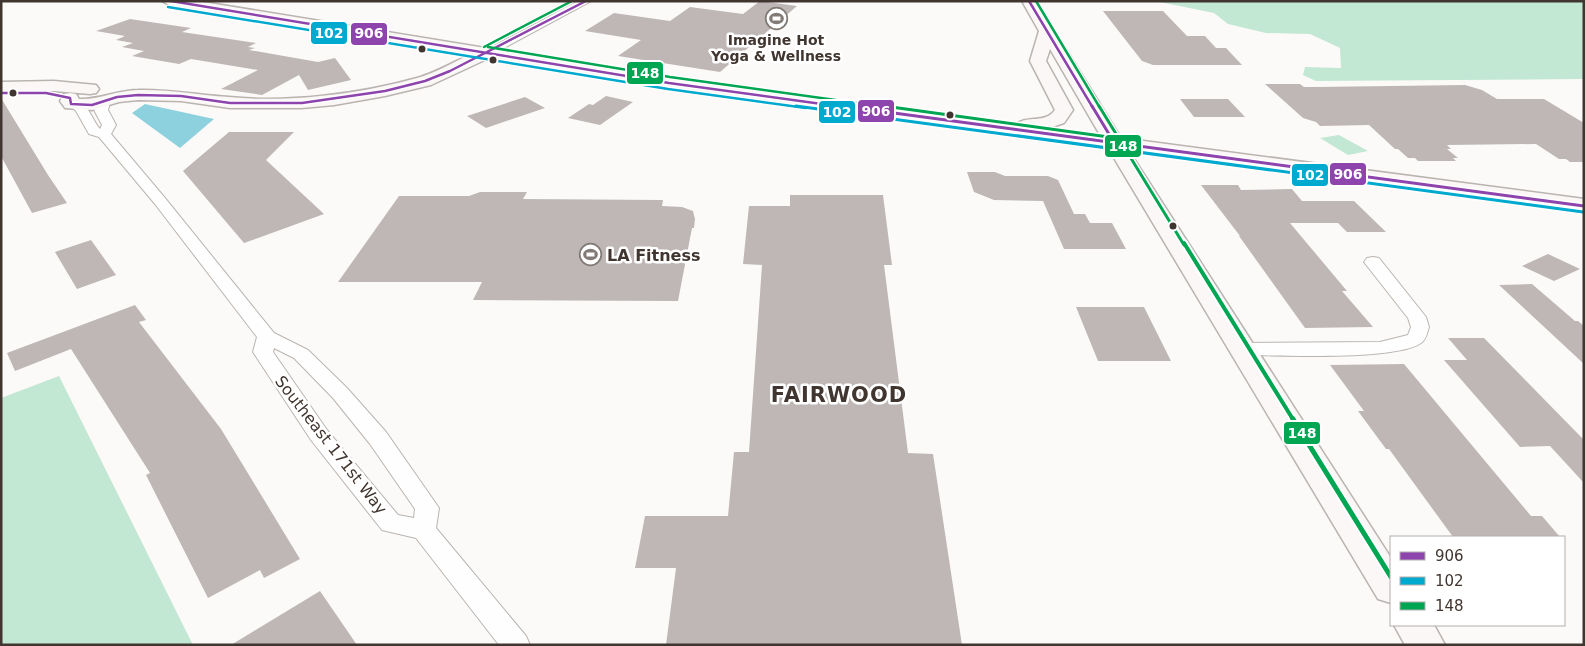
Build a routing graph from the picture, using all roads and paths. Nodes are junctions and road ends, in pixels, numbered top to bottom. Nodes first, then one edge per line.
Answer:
1 (169, 1) edge
2 (586, 1) edge
3 (1029, 1) edge
4 (1047, 31) junction
5 (487, 54) junction
6 (1, 87) edge
7 (90, 89) junction
8 (1, 93) edge
9 (114, 97) junction
10 (73, 102) junction
11 (995, 126) junction
12 (104, 134) junction
13 (1115, 144) junction
14 (1584, 206) edge
15 (1374, 262) dead end
16 (267, 337) junction
17 (1242, 349) junction
18 (424, 530) junction
19 (1390, 586) edge
20 (1415, 626) edge
21 (516, 645) edge
22 (1426, 645) edge

1 - 5 main road
2 - 5 street
3 - 4 main road
4 - 11 main road
4 - 13 main road
5 - 9 main road
5 - 11 main road
6 - 7 main road
7 - 9 main road
7 - 10 main road
8 - 10 main road
9 - 10 main road
9 - 12 street
10 - 12 street, Southeast 171st Way
11 - 13 main road
12 - 16 street, Southeast 171st Way
13 - 14 main road
13 - 17 main road
15 - 17 street
16 - 18 street, Southeast 171st Way
16 - 18 street, Southeast 171st Way
17 - 19 main road
18 - 21 street
20 - 22 main road

